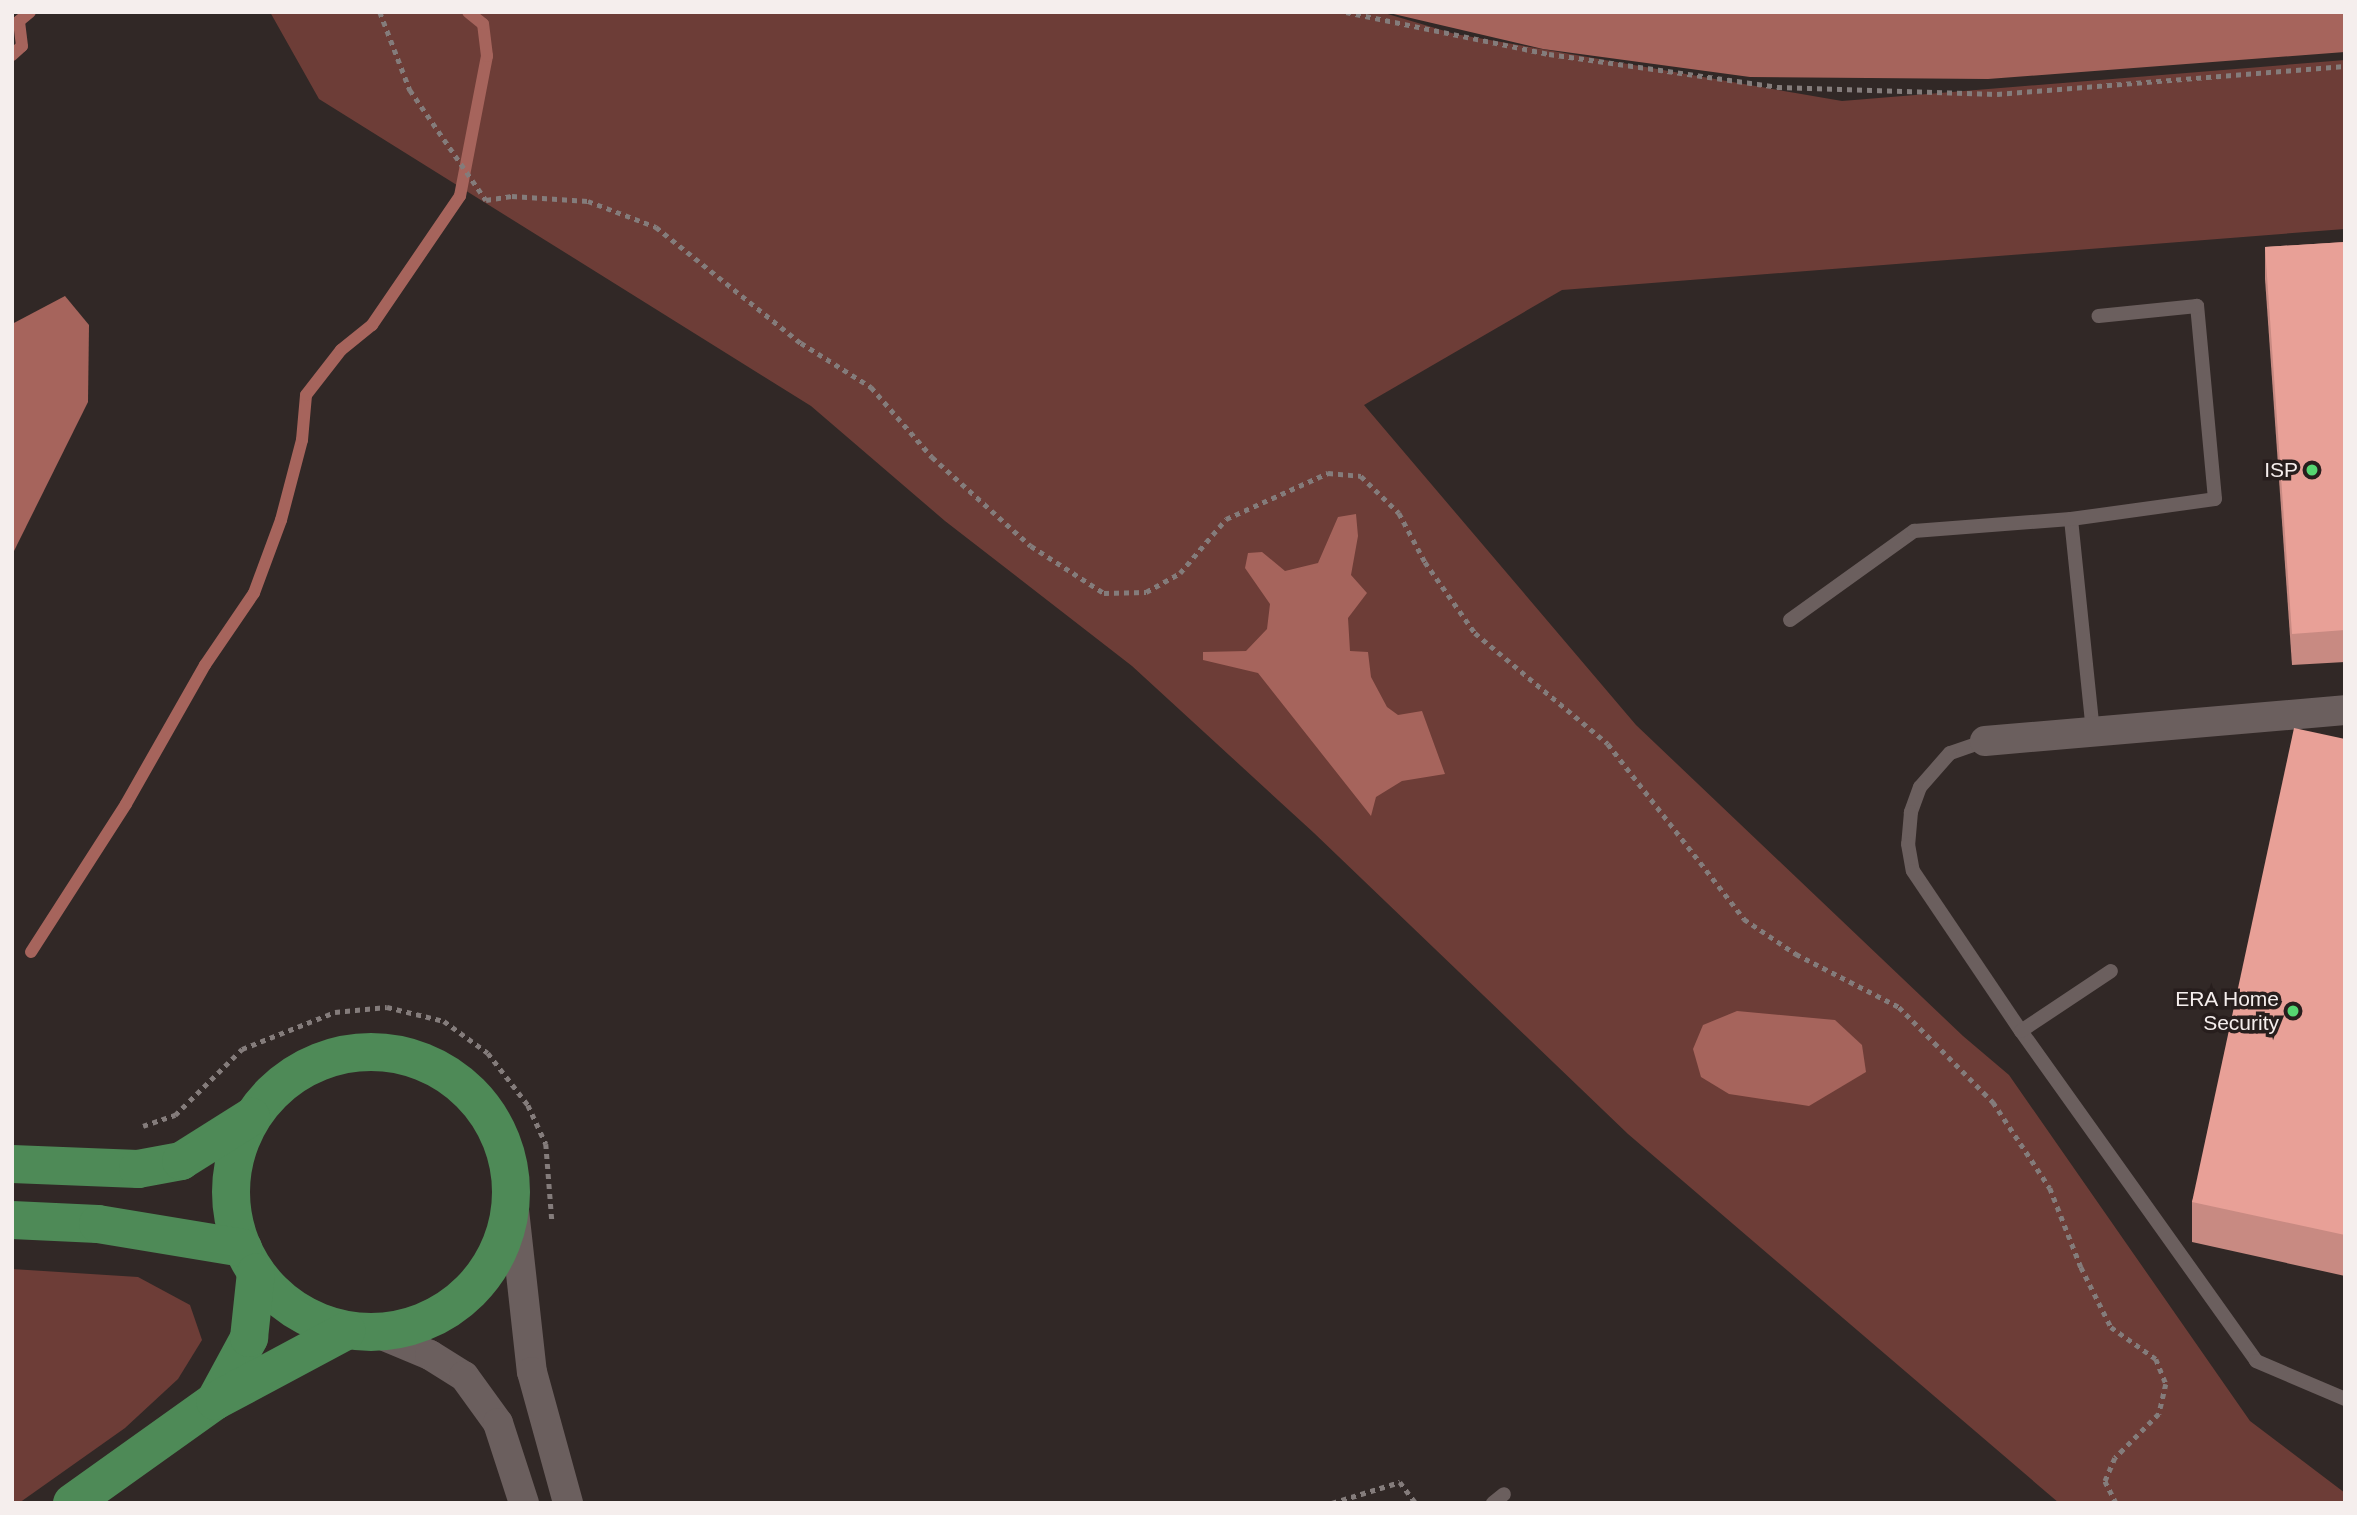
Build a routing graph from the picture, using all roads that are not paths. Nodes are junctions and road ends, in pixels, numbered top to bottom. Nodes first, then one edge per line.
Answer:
1 (2099, 316) dead end
2 (2071, 519) junction
3 (1790, 620) dead end
4 (2345, 710) edge
5 (2092, 731) junction
6 (1985, 740) joint
7 (2111, 971) dead end
8 (2021, 1031) junction
9 (251, 1117) junction
10 (12, 1164) edge
11 (512, 1192) junction
12 (12, 1220) edge
13 (249, 1260) junction
14 (362, 1332) junction
15 (2345, 1399) edge
16 (215, 1401) junction
17 (72, 1503) edge
18 (524, 1503) edge
19 (568, 1503) edge

1 - 2 lane
2 - 3 lane
2 - 5 lane
4 - 5 street
5 - 6 street
6 - 8 lane
7 - 8 lane
8 - 15 lane
9 - 10 main road
9 - 11 main road
9 - 13 main road
11 - 14 main road
11 - 19 street
12 - 13 main road
13 - 14 main road
13 - 16 main road
14 - 16 main road
14 - 18 street
16 - 17 main road

